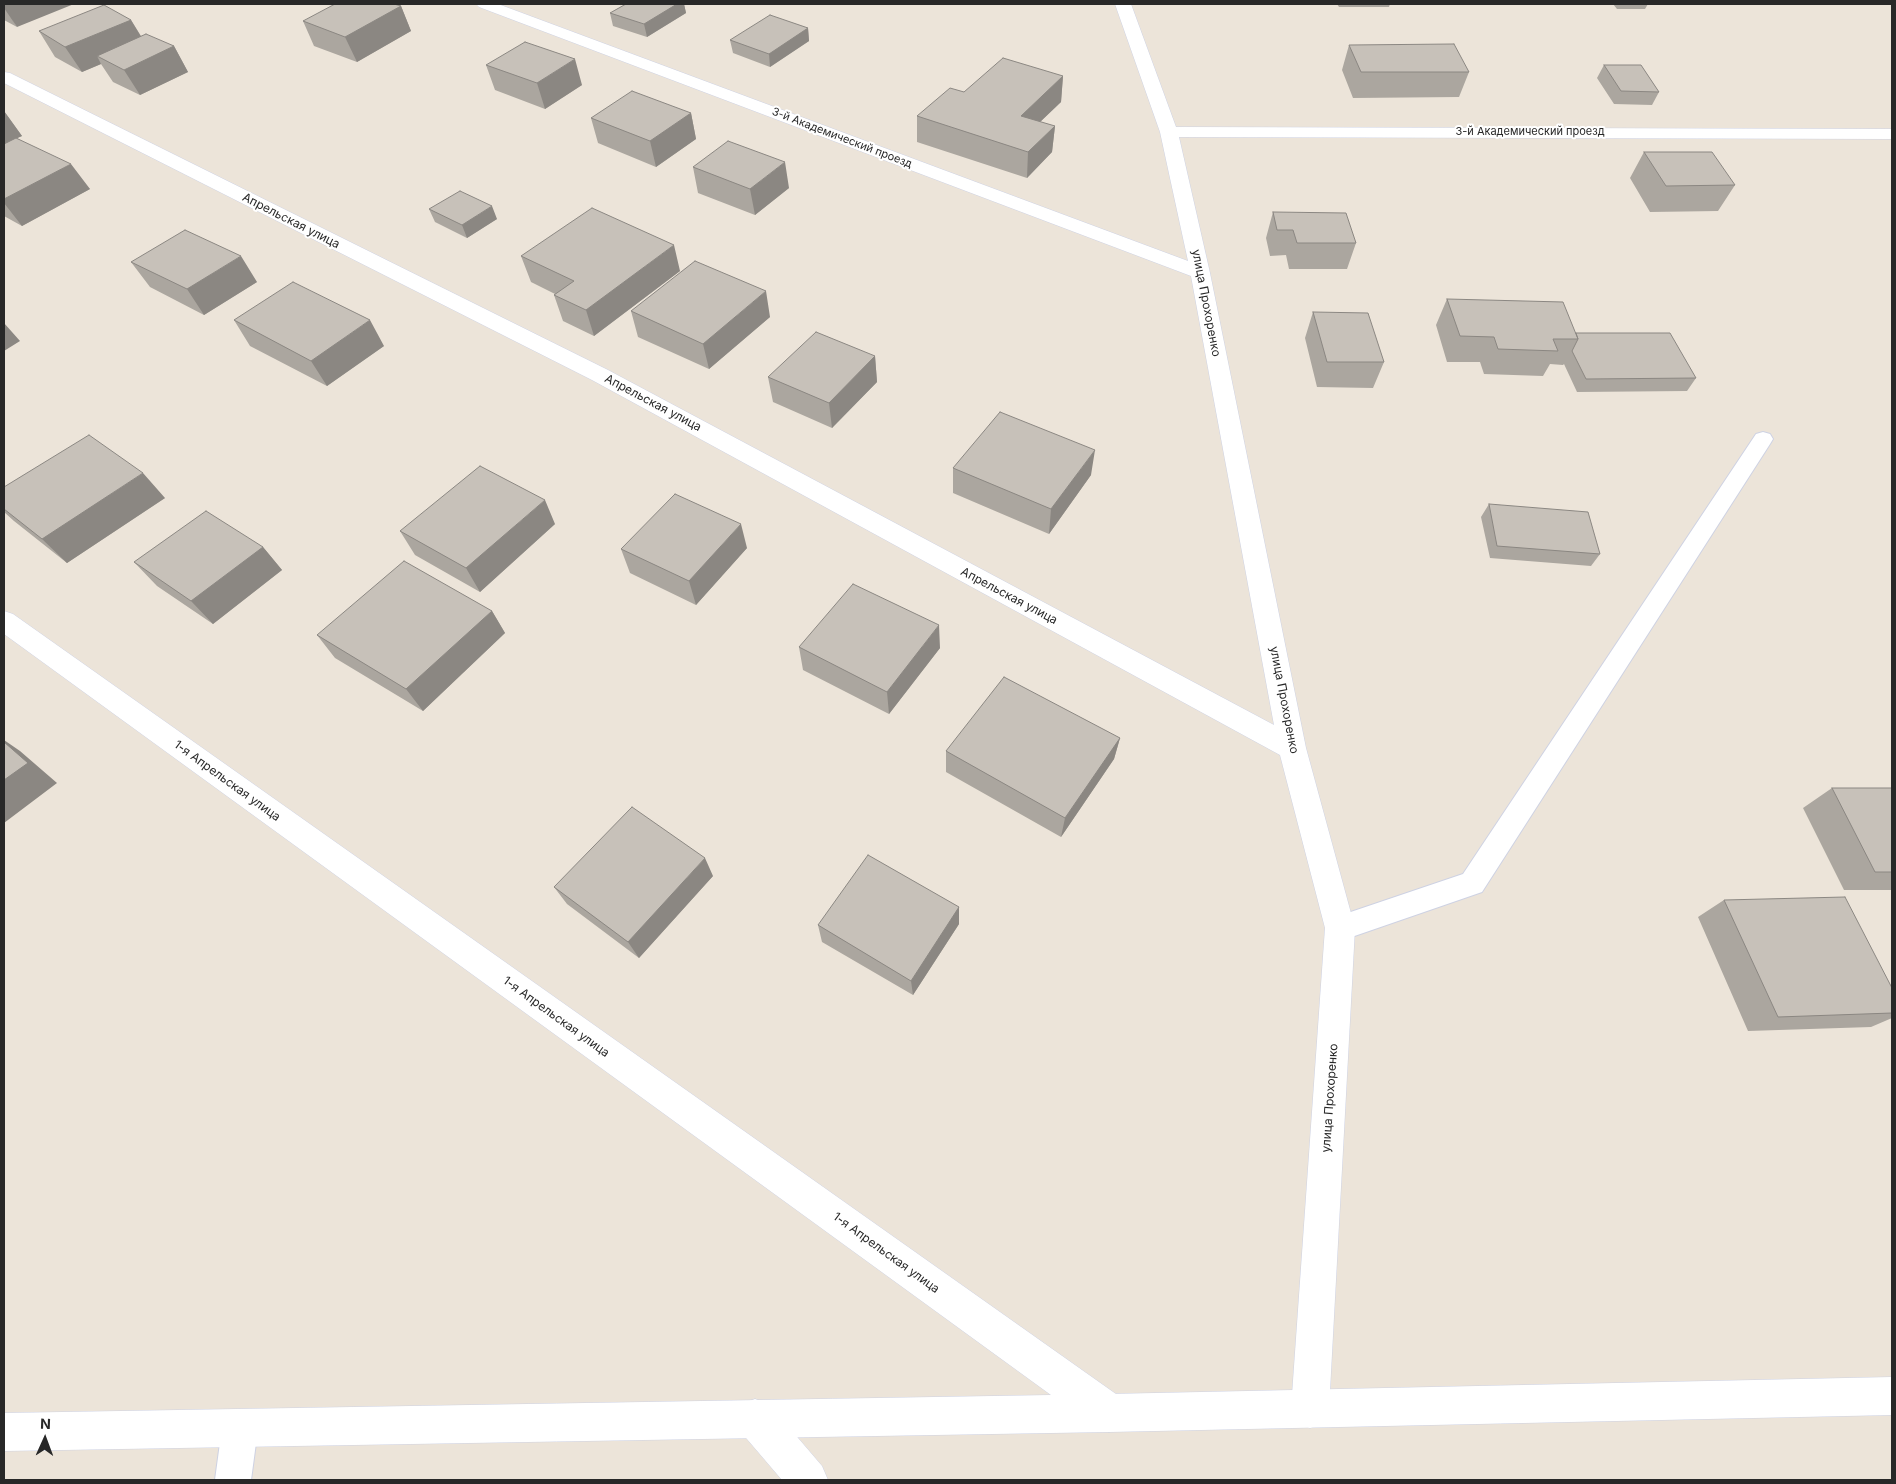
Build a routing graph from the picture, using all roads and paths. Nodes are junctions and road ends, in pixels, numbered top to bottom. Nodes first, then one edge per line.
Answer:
1 (484, 4) edge
2 (1123, 4) edge
3 (4, 77) edge
4 (1168, 132) junction
5 (1892, 134) edge
6 (1200, 273) junction
7 (1763, 439) dead end
8 (4, 621) edge
9 (1292, 748) junction
10 (1340, 928) junction
11 (1892, 1396) edge
12 (1310, 1409) junction
13 (1109, 1413) junction
14 (755, 1418) junction
15 (240, 1428) junction
16 (4, 1432) edge
17 (233, 1480) edge
18 (808, 1480) edge

1 - 6 street, 3-й Академический проезд
2 - 4 street, улица Прохоренко
3 - 9 street, Апрельская улица
4 - 5 street, 3-й Академический проезд
4 - 6 street, улица Прохоренко
6 - 9 street, улица Прохоренко
7 - 10 lane
8 - 13 street, 1-я Апрельская улица
9 - 10 street, улица Прохоренко
10 - 12 street, улица Прохоренко
11 - 12 street
12 - 13 street
13 - 14 street
14 - 15 street
14 - 18 street
15 - 16 street
15 - 17 lane

